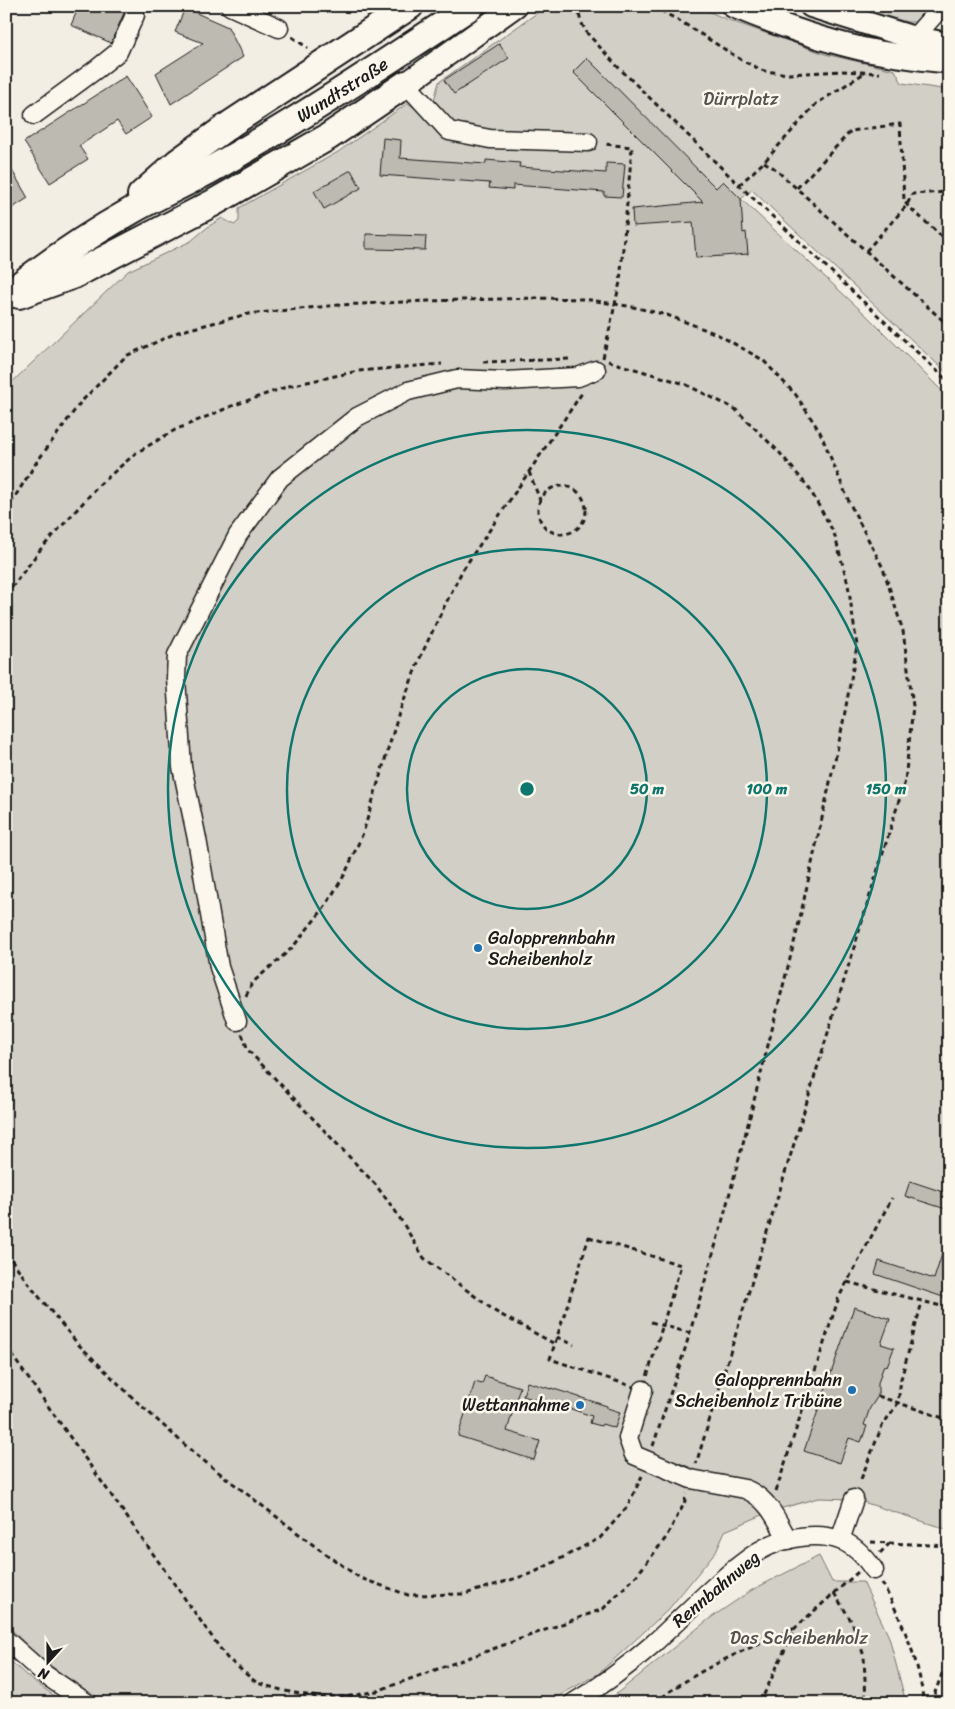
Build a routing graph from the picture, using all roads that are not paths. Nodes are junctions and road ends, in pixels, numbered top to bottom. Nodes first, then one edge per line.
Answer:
1 (134, 6) edge
2 (230, 6) edge
3 (410, 6) edge
4 (471, 6) edge
5 (515, 6) edge
6 (733, 6) edge
7 (811, 6) edge
8 (942, 6) edge
9 (279, 28) dead end
10 (914, 38) junction
11 (949, 44) edge
12 (949, 62) edge
13 (406, 84) junction
14 (34, 115) dead end
15 (588, 142) road end
16 (211, 169) junction
17 (112, 222) junction
18 (6, 298) edge
19 (598, 363) road end
20 (237, 1021) road end
21 (643, 1390) road end
22 (854, 1499) dead end
23 (788, 1540) junction
24 (840, 1540) junction
25 (872, 1566) road end
26 (6, 1640) edge
27 (87, 1703) edge
28 (573, 1703) edge

1 - 14 street
2 - 9 street
3 - 17 highway
4 - 16 highway, Wundtstraße
5 - 13 main road
6 - 12 main road
7 - 10 main road
8 - 10 street
10 - 11 main road
13 - 15 street
13 - 18 highway
16 - 17 highway, Wundtstraße
16 - 18 highway, Wundtstraße
17 - 18 highway, Wundtstraße
19 - 20 street
21 - 23 street
22 - 24 street
23 - 24 street, Rennbahnweg
23 - 28 street, Rennbahnweg
24 - 25 street
26 - 27 street

